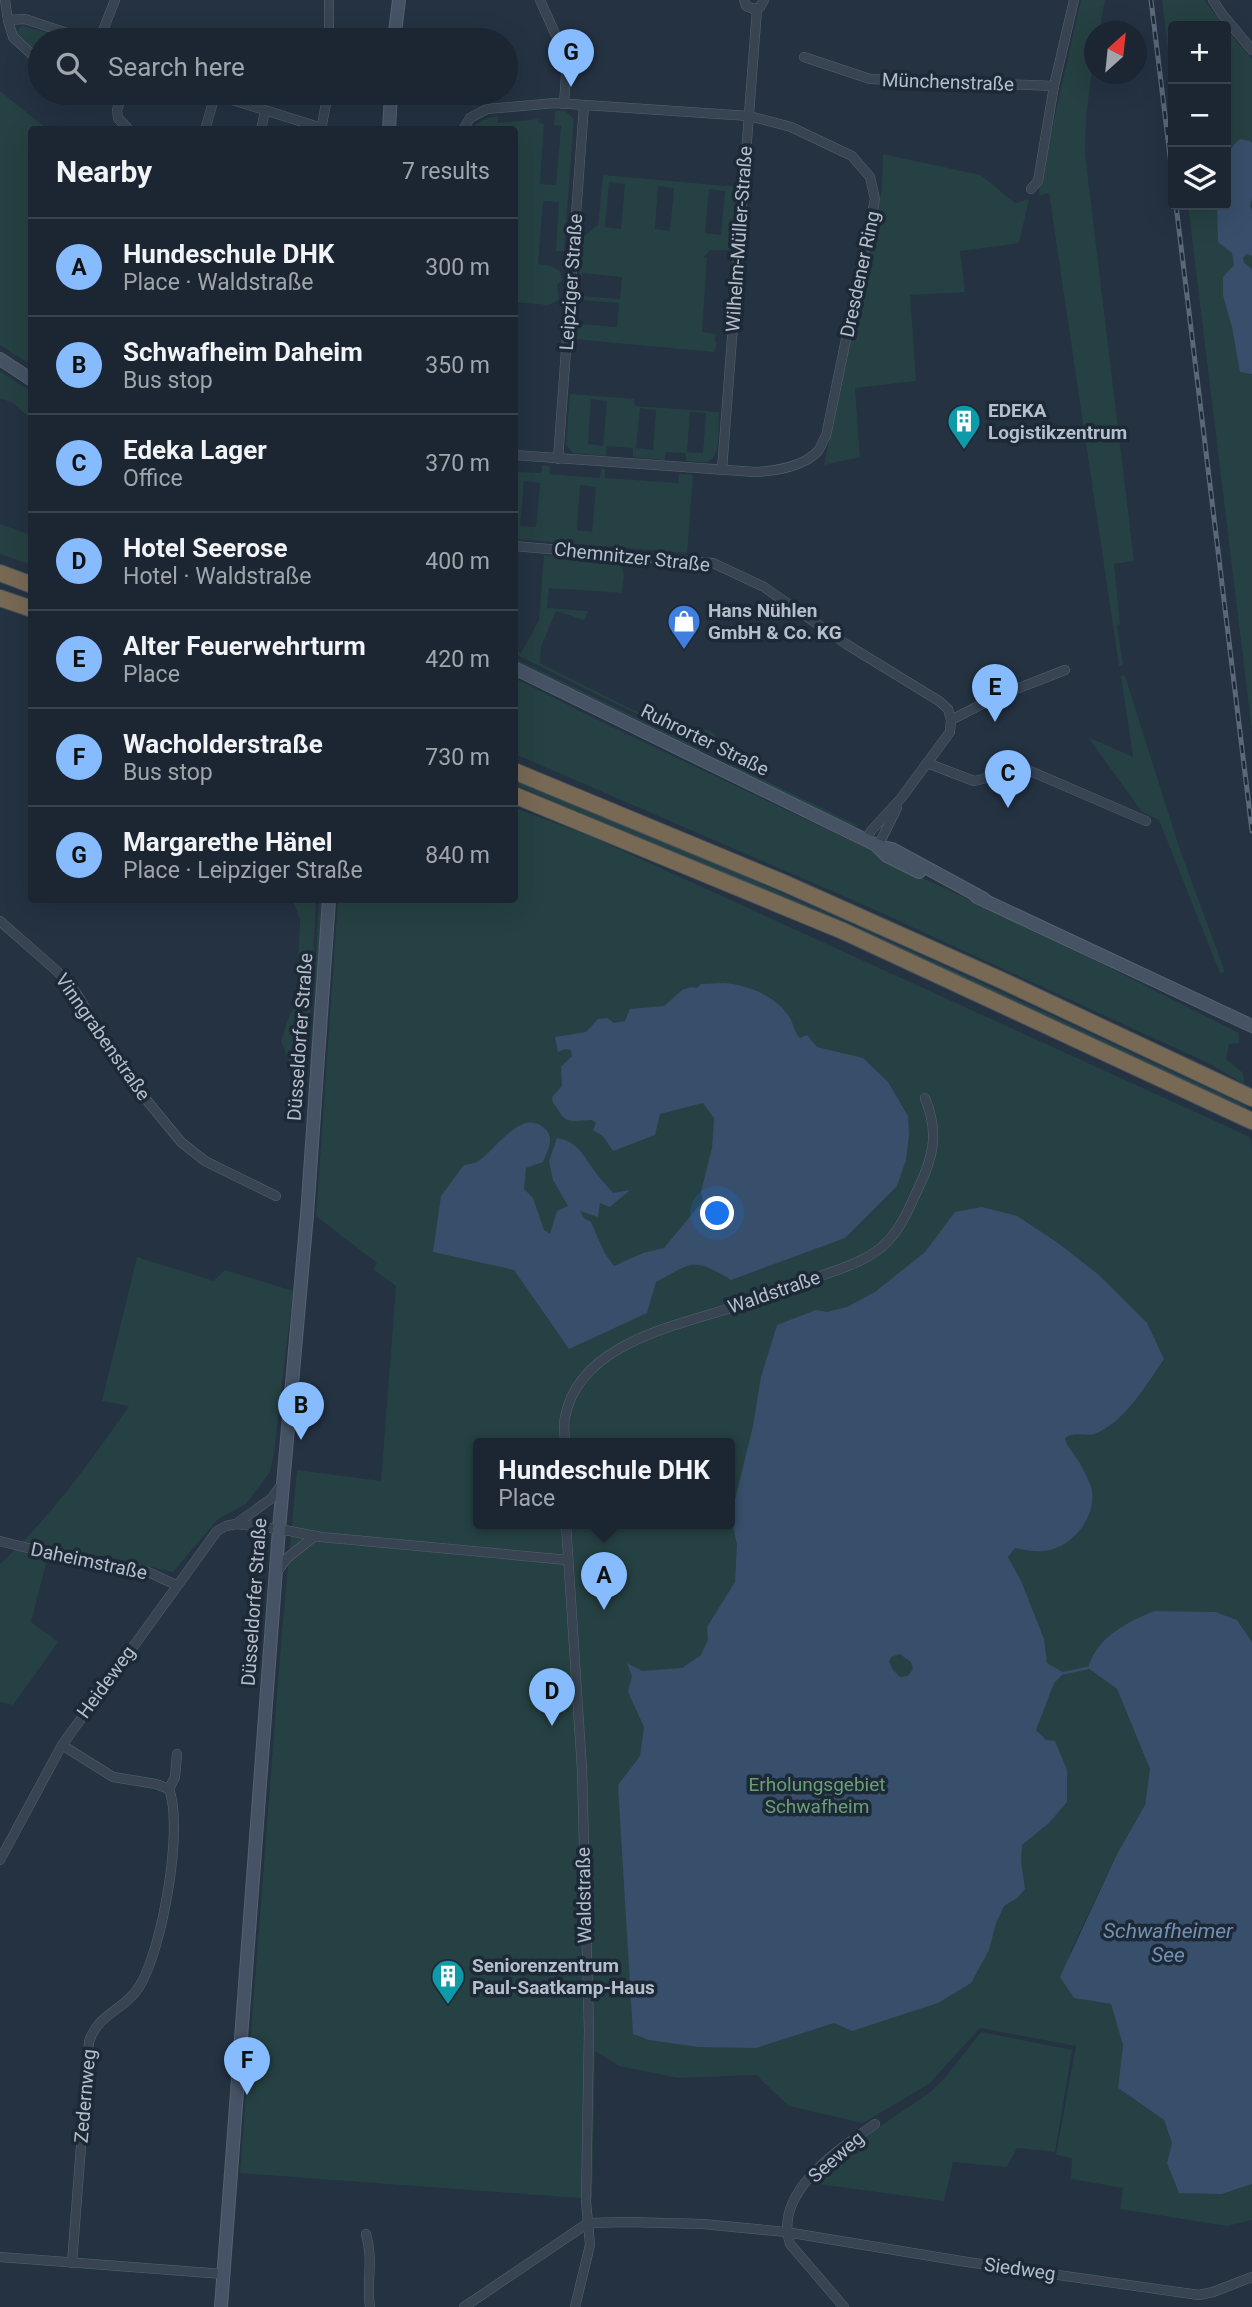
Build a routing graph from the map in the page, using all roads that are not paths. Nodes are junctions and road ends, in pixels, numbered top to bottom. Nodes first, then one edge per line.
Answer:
1 (5, 0) edge
2 (115, 0) edge
3 (329, 0) edge
4 (399, 0) edge
5 (540, 0) edge
6 (744, 0) edge
7 (764, 0) edge
8 (1074, 0) edge
9 (1213, 0) edge
10 (758, 9) junction
11 (8, 20) junction
12 (52, 28) edge
13 (104, 28) edge
14 (329, 28) edge
15 (396, 28) edge
16 (1252, 50) edge
17 (28, 51) edge
18 (804, 57) dead end
19 (1054, 86) junction
20 (564, 104) junction
21 (119, 105) edge
22 (211, 105) edge
23 (247, 105) edge
24 (326, 105) edge
25 (390, 105) edge
26 (584, 106) junction
27 (265, 111) junction
28 (749, 116) junction
29 (126, 126) edge
30 (206, 126) edge
31 (262, 126) edge
32 (312, 126) edge
33 (322, 126) edge
34 (389, 126) edge
35 (465, 126) edge
36 (1031, 189) dead end
37 (0, 359) edge
38 (28, 377) edge
39 (518, 455) edge
40 (558, 459) junction
41 (722, 470) junction
42 (518, 546) edge
43 (0, 573) edge
44 (28, 583) edge
45 (0, 598) edge
46 (28, 608) edge
47 (518, 670) edge
48 (1065, 670) dead end
49 (951, 720) junction
50 (927, 763) junction
51 (518, 773) edge
52 (518, 797) edge
53 (902, 797) junction
54 (1146, 821) dead end
55 (872, 843) junction
56 (329, 903) edge
57 (0, 921) edge
58 (1252, 1027) edge
59 (925, 1098) dead end
60 (1252, 1098) edge
61 (1252, 1121) edge
62 (276, 1196) dead end
63 (565, 1438) edge
64 (284, 1482) junction
65 (236, 1524) junction
66 (279, 1529) junction
67 (566, 1529) edge
68 (314, 1536) junction
69 (0, 1541) edge
70 (568, 1560) junction
71 (276, 1573) junction
72 (176, 1585) junction
73 (62, 1745) junction
74 (177, 1754) dead end
75 (169, 1789) junction
76 (0, 1860) edge
77 (875, 2124) dead end
78 (588, 2222) junction
79 (786, 2232) junction
80 (366, 2234) dead end
81 (0, 2257) edge
82 (72, 2263) junction
83 (223, 2274) junction
84 (1252, 2277) edge
85 (1199, 2295) junction
86 (221, 2307) edge
87 (370, 2307) edge
88 (464, 2307) edge
89 (575, 2307) edge
90 (844, 2307) edge
91 (1201, 2307) edge

1 - 11 street
2 - 13 street
3 - 14 street
4 - 15 main road
5 - 20 street
6 - 10 street
7 - 10 street
8 - 19 street
9 - 16 street
10 - 28 street, Wilhelm-Müller-Straße
11 - 12 street
11 - 17 street
18 - 19 street, Münchenstraße
19 - 36 street
20 - 26 street, Dresdener Ring
20 - 35 street, Dresdener Ring
21 - 29 street
22 - 30 street
23 - 27 street
24 - 33 street
25 - 34 main road
26 - 28 street, Dresdener Ring
26 - 40 street, Leipziger Straße
27 - 31 street
27 - 32 street
28 - 41 street, Wilhelm-Müller-Straße
28 - 41 street, Dresdener Ring
37 - 38 main road
39 - 40 street, Dresdener Ring
40 - 41 street, Dresdener Ring
42 - 49 street, Chemnitzer Straße
43 - 44 highway
45 - 46 highway
47 - 55 main road, Ruhrorter Straße
48 - 49 street
49 - 50 street
50 - 53 street
50 - 54 street
51 - 60 highway
52 - 61 highway
53 - 55 street
53 - 55 street
55 - 58 main road, Ruhrorter Straße
56 - 64 main road, Düsseldorfer Straße
57 - 62 street, Vinngrabenstraße
59 - 63 street, Waldstraße
64 - 65 street, Heideweg
64 - 66 main road, Düsseldorfer Straße
65 - 66 street
65 - 72 street, Heideweg
66 - 68 street
66 - 71 main road, Düsseldorfer Straße
67 - 70 street, Waldstraße
68 - 70 street
68 - 71 street
69 - 72 street, Daheimstraße
70 - 78 street, Waldstraße
71 - 83 main road, Düsseldorfer Straße
72 - 73 street, Heideweg
73 - 75 street
73 - 76 street, Heideweg
74 - 75 street, Zedernweg
75 - 82 street, Zedernweg
77 - 79 street, Seeweg
78 - 79 street, Siedweg
78 - 88 street
78 - 89 street, Waldstraße
79 - 85 street, Siedweg
79 - 90 street
80 - 87 street
81 - 82 street
82 - 83 street
83 - 86 main road, Düsseldorfer Straße
84 - 85 street, Siedweg
85 - 91 street

